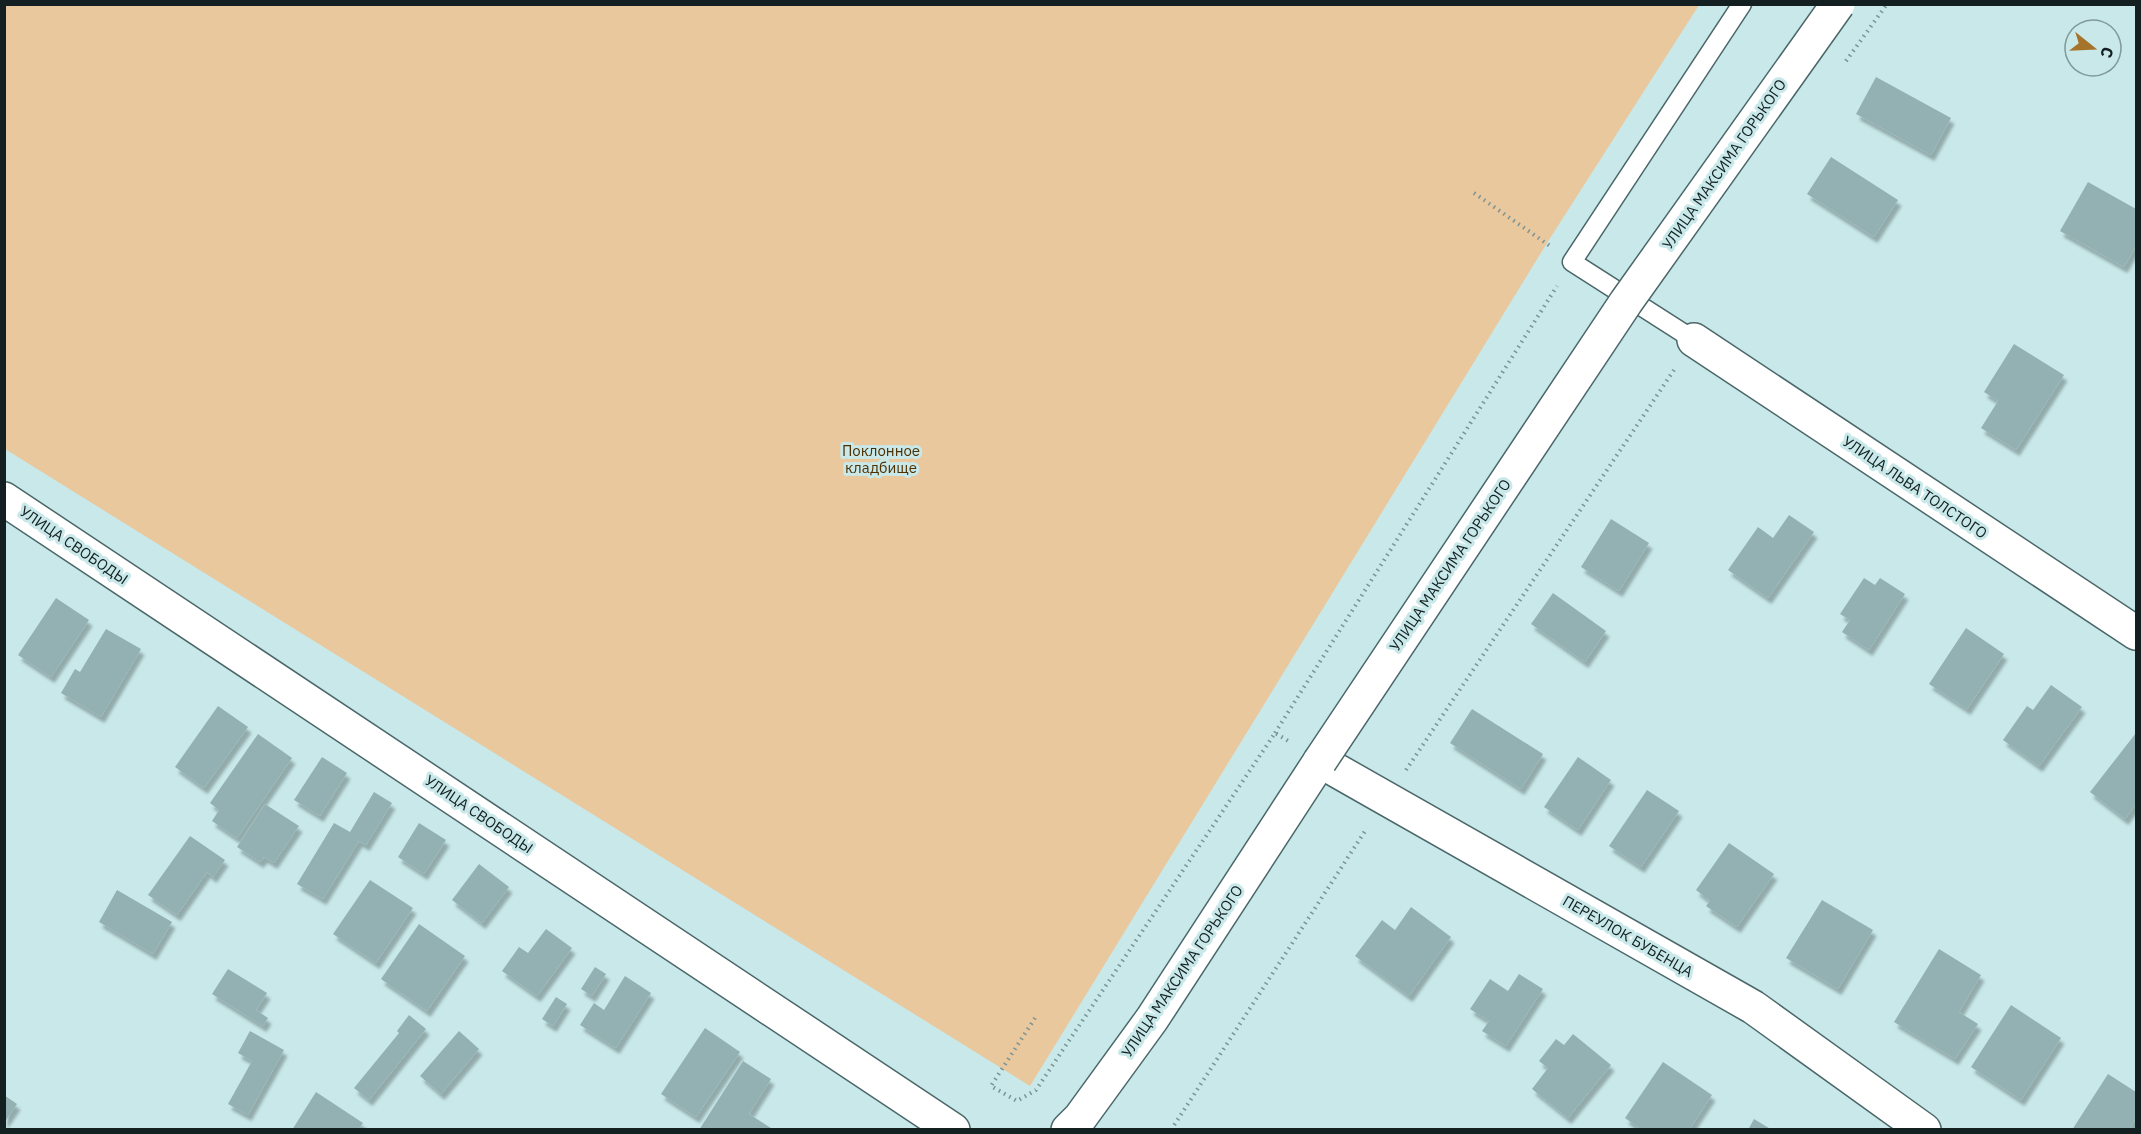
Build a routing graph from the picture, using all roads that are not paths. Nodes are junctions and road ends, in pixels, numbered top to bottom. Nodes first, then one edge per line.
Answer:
1 (1742, 4) edge
2 (1838, 4) edge
3 (1848, 4) edge
4 (1639, 305) junction
5 (1694, 340) joint
6 (4, 498) edge
7 (2136, 633) edge
8 (1320, 761) junction
9 (953, 1130) edge
10 (1068, 1130) edge
11 (1924, 1130) edge

1 - 4 lane
2 - 8 street, УЛИЦА МАКСИМА ГОРЬКОГО, bridge
3 - 4 lane
4 - 5 lane
5 - 7 street, УЛИЦА ЛЬВА ТОЛСТОГО
6 - 9 street, УЛИЦА СВОБОДЫ
8 - 10 street, УЛИЦА МАКСИМА ГОРЬКОГО
8 - 11 street, ПЕРЕУЛОК БУБЕНЦА

